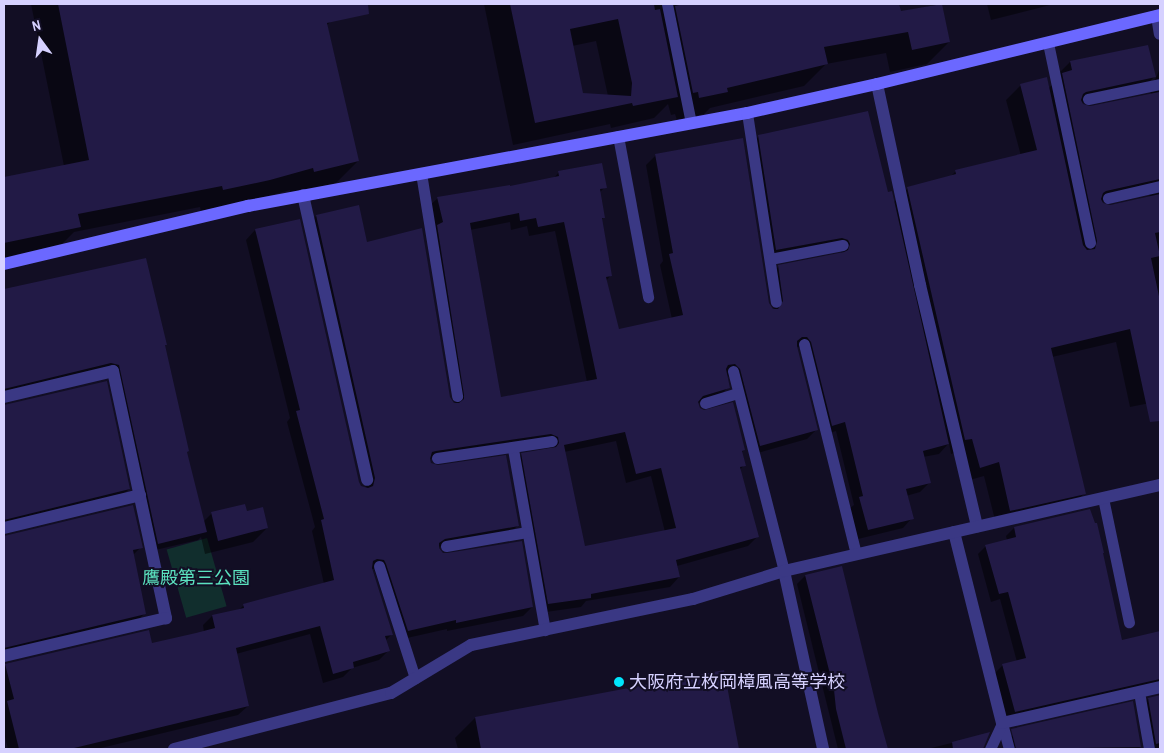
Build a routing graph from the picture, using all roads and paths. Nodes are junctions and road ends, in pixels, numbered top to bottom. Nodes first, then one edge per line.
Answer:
1 (667, 4) edge
2 (1159, 16) edge
3 (1160, 34) edge
4 (1048, 43) junction
5 (877, 84) junction
6 (1160, 84) edge
7 (1088, 99) dead end
8 (746, 113) junction
9 (691, 123) junction
10 (618, 136) junction
11 (421, 173) junction
12 (1160, 186) edge
13 (303, 195) junction
14 (1108, 198) dead end
15 (1090, 243) dead end
16 (843, 245) dead end
17 (770, 259) junction
18 (4, 264) edge
19 (648, 297) dead end
20 (776, 302) dead end
21 (804, 344) dead end
22 (733, 371) dead end
23 (738, 394) junction
24 (457, 396) dead end
25 (4, 397) edge
26 (706, 403) dead end
27 (552, 441) dead end
28 (513, 449) junction
29 (437, 458) dead end
30 (367, 480) dead end
31 (1160, 485) edge
32 (140, 495) junction
33 (1102, 498) junction
34 (977, 526) junction
35 (4, 528) edge
36 (527, 532) junction
37 (954, 532) junction
38 (446, 546) dead end
39 (856, 554) junction
40 (379, 566) dead end
41 (784, 571) junction
42 (1128, 622) dead end
43 (545, 630) junction
44 (4, 656) edge
45 (415, 678) junction
46 (1160, 687) edge
47 (1139, 692) junction
48 (1002, 722) junction
49 (174, 749) edge
50 (823, 749) edge
51 (990, 749) edge
52 (1009, 749) edge
53 (1148, 749) edge

1 - 9 lane
2 - 3 street
2 - 4 street
4 - 5 street
4 - 15 lane
5 - 8 street
5 - 34 street
6 - 7 lane
8 - 9 street
8 - 17 lane
9 - 10 street
10 - 11 street
10 - 19 lane
11 - 13 street
11 - 24 lane
12 - 14 lane
13 - 18 street
13 - 30 street
16 - 17 lane
17 - 20 lane
21 - 39 lane
22 - 23 lane
23 - 26 lane
23 - 41 lane
25 - 32 street
27 - 28 lane
28 - 29 lane
28 - 36 lane
31 - 33 street
32 - 35 street
32 - 44 street
33 - 34 street
33 - 42 lane
34 - 37 street
36 - 38 lane
36 - 43 lane
37 - 39 street
37 - 48 street
39 - 41 street
40 - 45 lane
41 - 43 street
41 - 50 street
43 - 45 street
45 - 49 street
46 - 47 street
47 - 48 street
47 - 53 lane
48 - 51 lane
48 - 52 lane

